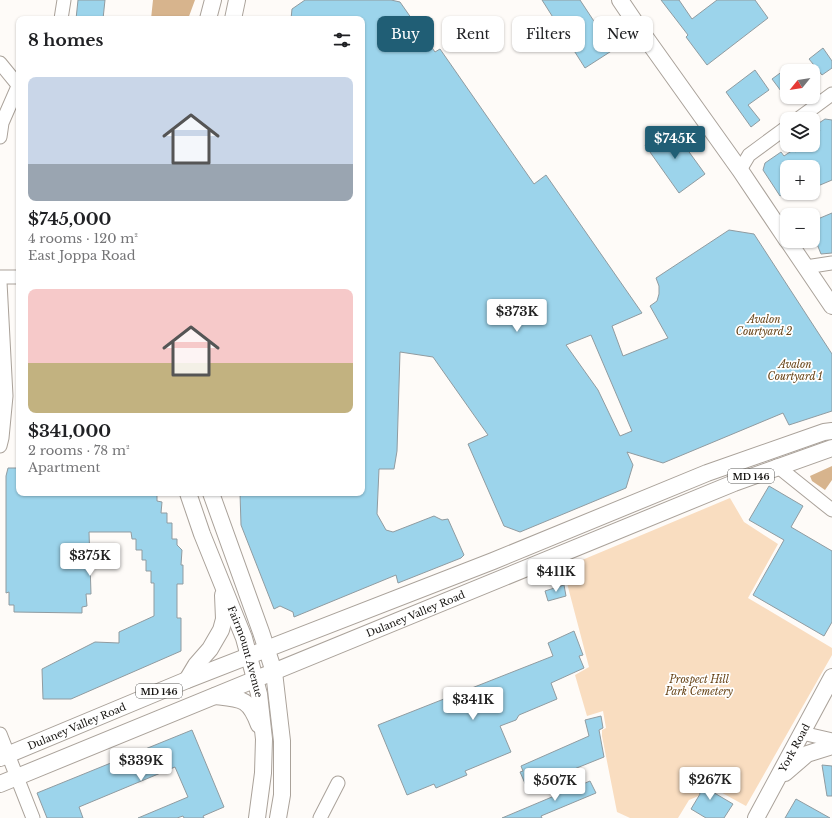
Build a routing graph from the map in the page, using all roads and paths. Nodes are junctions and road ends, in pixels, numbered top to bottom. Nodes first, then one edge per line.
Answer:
1 (64, 0) edge
2 (213, 0) edge
3 (237, 0) edge
4 (620, 0) edge
5 (62, 16) edge
6 (209, 16) edge
7 (234, 16) edge
8 (0, 63) edge
9 (16, 83) edge
10 (16, 90) edge
11 (832, 94) edge
12 (808, 112) edge
13 (780, 132) edge
14 (0, 137) edge
15 (740, 170) junction
16 (780, 230) edge
17 (793, 248) edge
18 (832, 263) edge
19 (806, 267) junction
20 (16, 276) edge
21 (0, 277) edge
22 (0, 282) edge
23 (832, 306) edge
24 (830, 430) edge
25 (0, 446) edge
26 (832, 448) edge
27 (777, 466) junction
28 (189, 496) edge
29 (212, 496) edge
30 (832, 510) edge
31 (223, 586) junction
32 (267, 649) junction
33 (249, 655) junction
34 (274, 672) junction
35 (832, 677) edge
36 (256, 679) junction
37 (187, 680) junction
38 (213, 696) junction
39 (802, 733) junction
40 (0, 734) edge
41 (264, 739) junction
42 (832, 740) edge
43 (832, 746) edge
44 (4, 756) edge
45 (16, 777) junction
46 (775, 782) junction
47 (338, 783) dead end
48 (0, 784) edge
49 (33, 818) edge
50 (257, 818) edge
51 (278, 818) edge
52 (320, 818) edge
53 (756, 818) edge

1 - 5 street
2 - 6 main road
3 - 7 main road
4 - 15 main road
8 - 9 street
10 - 14 street
11 - 12 street
13 - 15 street
15 - 16 main road
17 - 19 main road
18 - 19 street
19 - 23 main road
20 - 21 street
22 - 25 street
24 - 32 main road, Dulaney Valley Road / MD 146
26 - 27 main road, Dulaney Valley Road / MD 146
27 - 30 street
27 - 34 main road, Dulaney Valley Road / MD 146
28 - 31 main road, Fairmount Avenue
29 - 32 main road, Fairmount Avenue
31 - 33 main road, Fairmount Avenue
31 - 37 main road
32 - 33 main road, Dulaney Valley Road / MD 146
32 - 34 main road, Fairmount Avenue
33 - 36 main road, Fairmount Avenue
33 - 37 main road, Dulaney Valley Road / MD 146
34 - 36 main road, Dulaney Valley Road / MD 146
34 - 51 main road, Fairmount Avenue
35 - 39 main road, York Road
36 - 38 main road, Dulaney Valley Road / MD 146
36 - 41 main road, Fairmount Avenue
37 - 44 main road, Dulaney Valley Road / MD 146
38 - 41 main road
38 - 45 main road, Dulaney Valley Road / MD 146
39 - 42 street
39 - 46 main road, York Road
40 - 44 street
41 - 50 main road, Fairmount Avenue
43 - 46 main road
44 - 45 street
45 - 48 main road, Dulaney Valley Road / MD 146
45 - 49 street
46 - 53 main road, York Road
47 - 52 street

